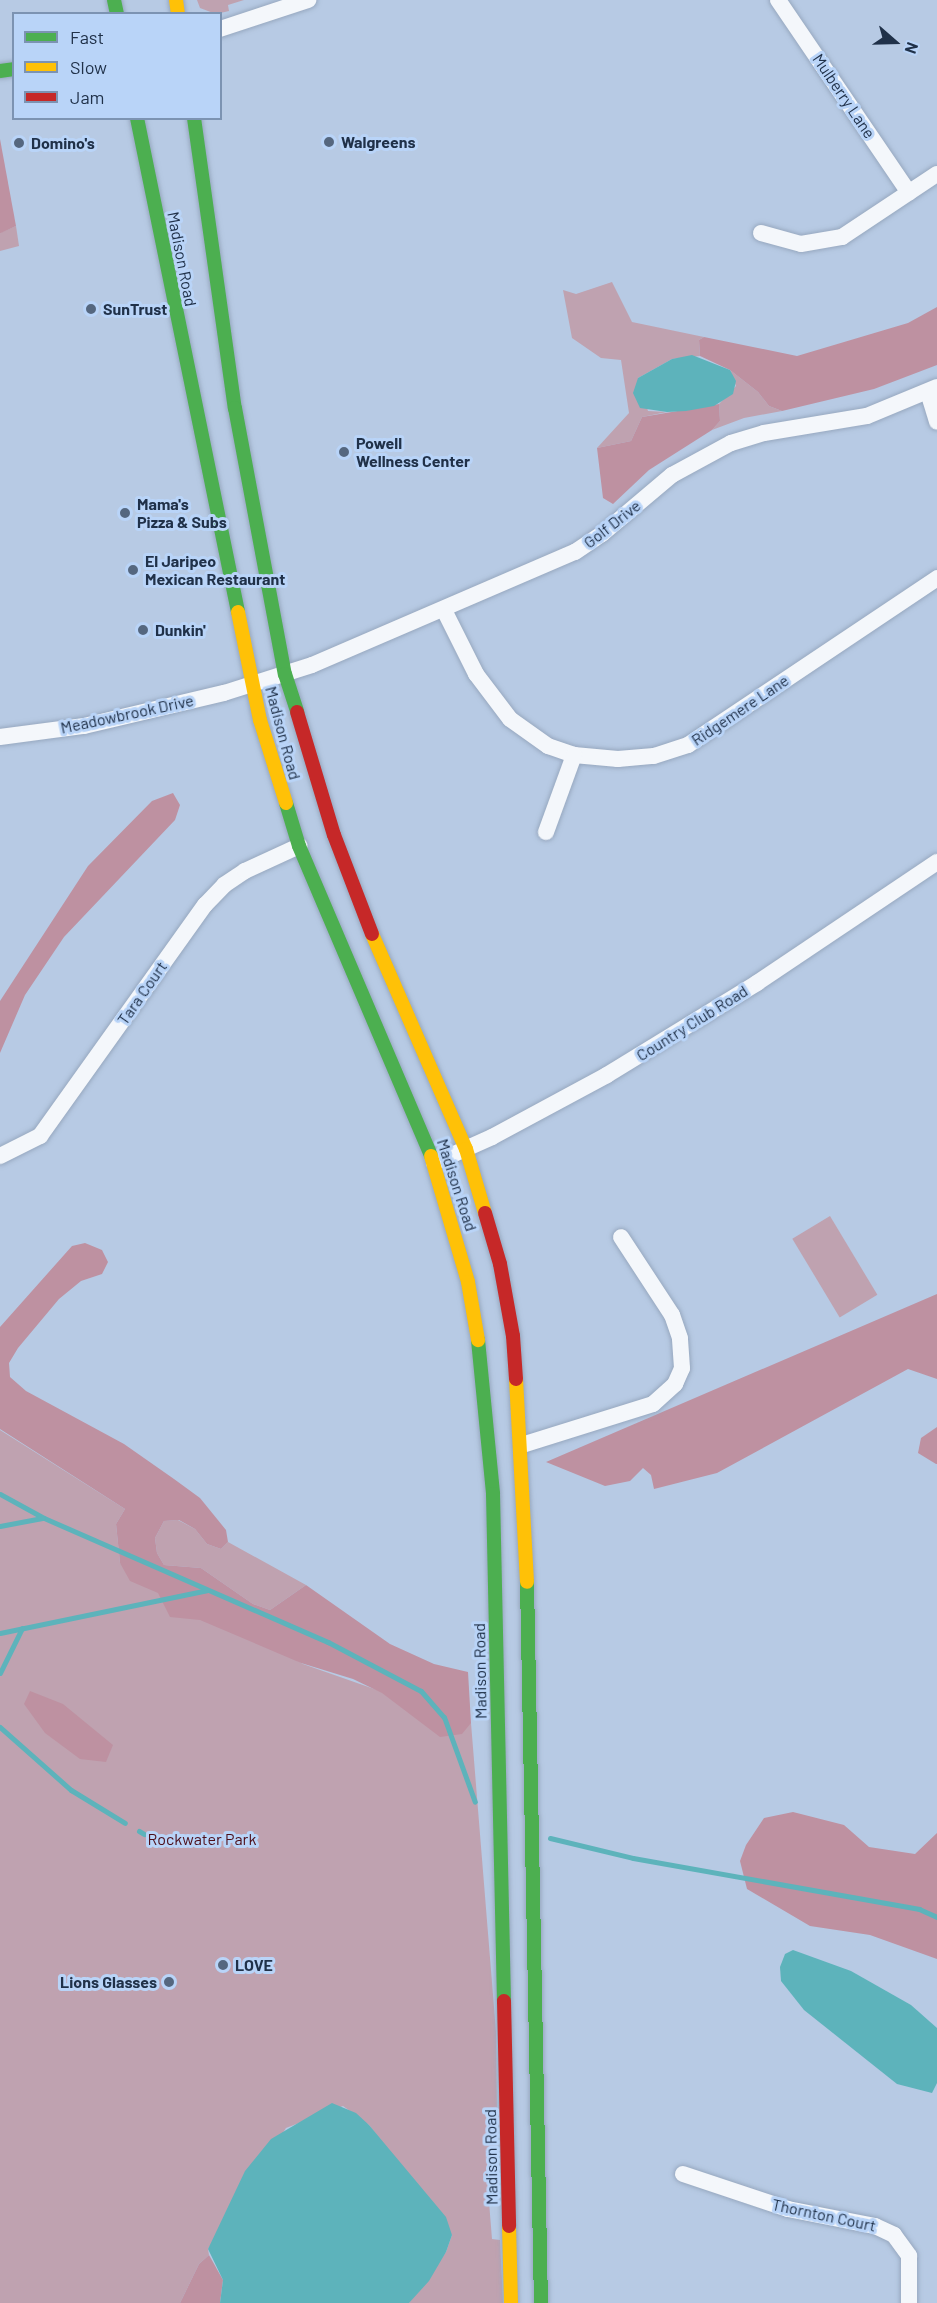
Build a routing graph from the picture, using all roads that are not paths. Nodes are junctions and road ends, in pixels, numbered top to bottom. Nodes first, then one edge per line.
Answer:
1 (308, 0) edge
2 (778, 0) edge
3 (222, 28) edge
4 (137, 120) edge
5 (194, 120) edge
6 (937, 174) edge
7 (909, 193) junction
8 (761, 233) dead end
9 (933, 390) edge
10 (937, 422) edge
11 (937, 578) edge
12 (444, 610) junction
13 (285, 674) junction
14 (252, 685) junction
15 (0, 738) edge
16 (573, 755) junction
17 (546, 831) dead end
18 (299, 846) junction
19 (937, 862) edge
20 (466, 1149) junction
21 (0, 1156) edge
22 (434, 1163) junction
23 (621, 1237) dead end
24 (522, 1445) junction
25 (683, 2174) dead end
26 (511, 2303) edge
27 (541, 2303) edge
28 (909, 2303) edge

1 - 3 street
2 - 7 street, Mulberry Lane
4 - 14 main road, Madison Road
5 - 13 main road, Madison Road
6 - 7 street
7 - 8 street
9 - 10 street
9 - 12 street, Golf Drive
11 - 16 street, Ridgemere Lane
12 - 13 street, Golf Drive
12 - 16 street, Ridgemere Lane
13 - 14 street, Golf Drive
13 - 20 main road, Madison Road
14 - 15 street, Meadowbrook Drive
14 - 18 main road, Madison Road
16 - 17 street
18 - 21 street, Tara Court
18 - 22 main road, Madison Road
19 - 20 street, Country Club Road
20 - 22 street, Country Club Road
20 - 24 main road, Madison Road
22 - 26 main road, Madison Road
23 - 24 street
24 - 27 main road, Madison Road
25 - 28 street, Thornton Court

